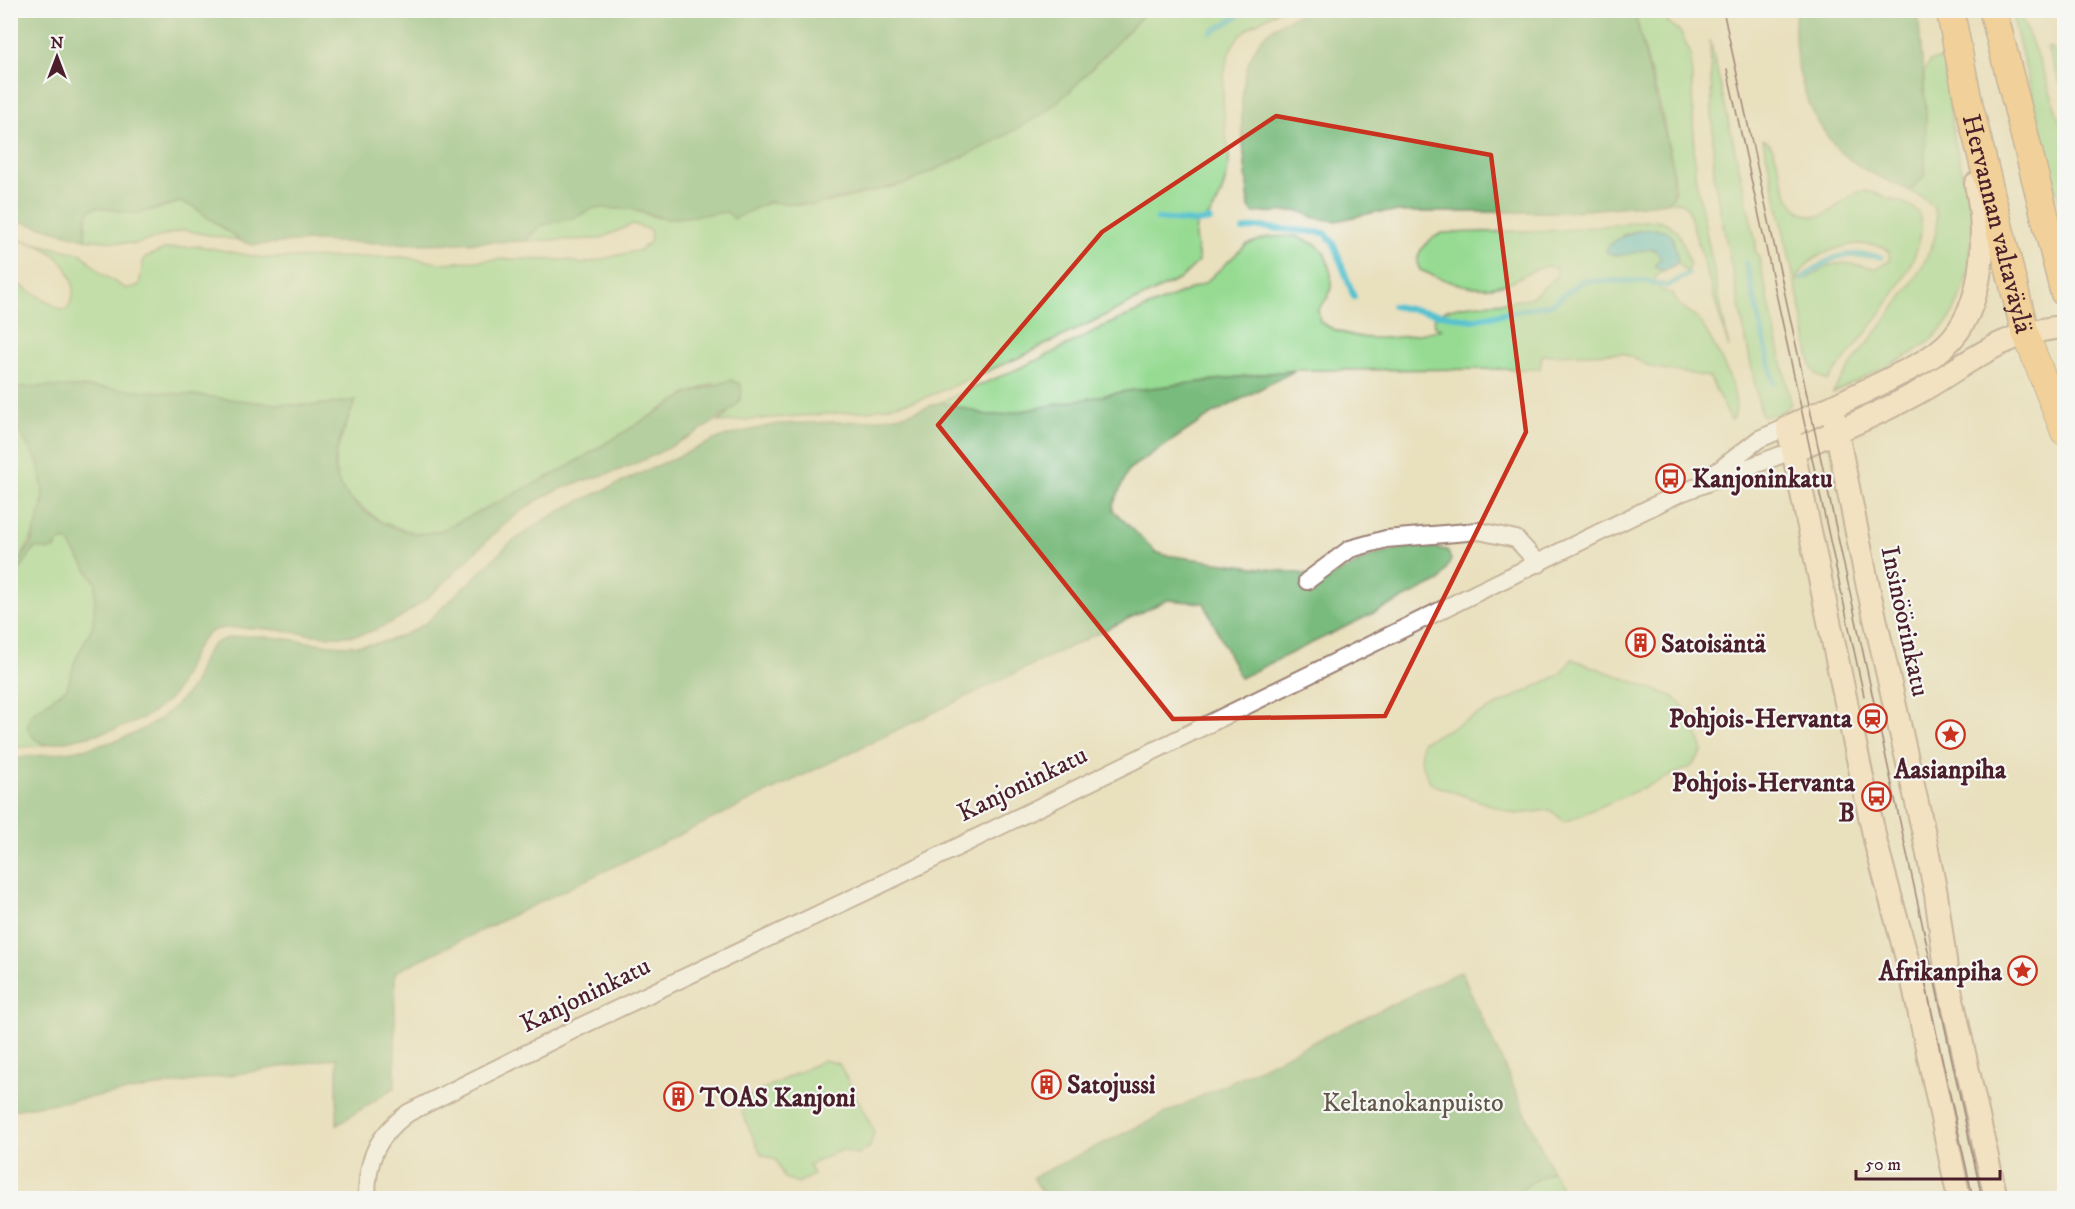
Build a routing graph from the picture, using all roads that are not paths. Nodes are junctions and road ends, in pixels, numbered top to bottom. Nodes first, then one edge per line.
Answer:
1 (1950, 10) edge
2 (1993, 10) edge
3 (1969, 105) junction
4 (2061, 270) edge
5 (2064, 292) edge
6 (2064, 327) edge
7 (2025, 332) junction
8 (1832, 408) junction
9 (1788, 427) junction
10 (1838, 430) junction
11 (2064, 432) edge
12 (1794, 450) junction
13 (1702, 483) junction
14 (1539, 564) junction
15 (1307, 581) dead end
16 (367, 1198) edge
17 (1959, 1198) edge
18 (1996, 1198) edge

1 - 3 highway, Hervannan valtaväylä
2 - 4 highway, Hervannan valtaväylä
3 - 7 highway, Hervannan valtaväylä
3 - 8 main road, Kanjoninkatu
4 - 5 highway, Hervannan valtaväylä
6 - 7 main road, Kanjoninkatu
7 - 10 main road, Kanjoninkatu
7 - 11 main road, Hervannan valtaväylä
8 - 9 main road, Kanjoninkatu
8 - 10 main road, Insinöörinkatu
9 - 12 main road
9 - 13 street, Kanjoninkatu
10 - 12 main road, Kanjoninkatu
10 - 18 main road, Insinöörinkatu
12 - 13 street, Kanjoninkatu
12 - 17 main road
13 - 14 street, Kanjoninkatu
14 - 15 street
14 - 16 street, Kanjoninkatu

